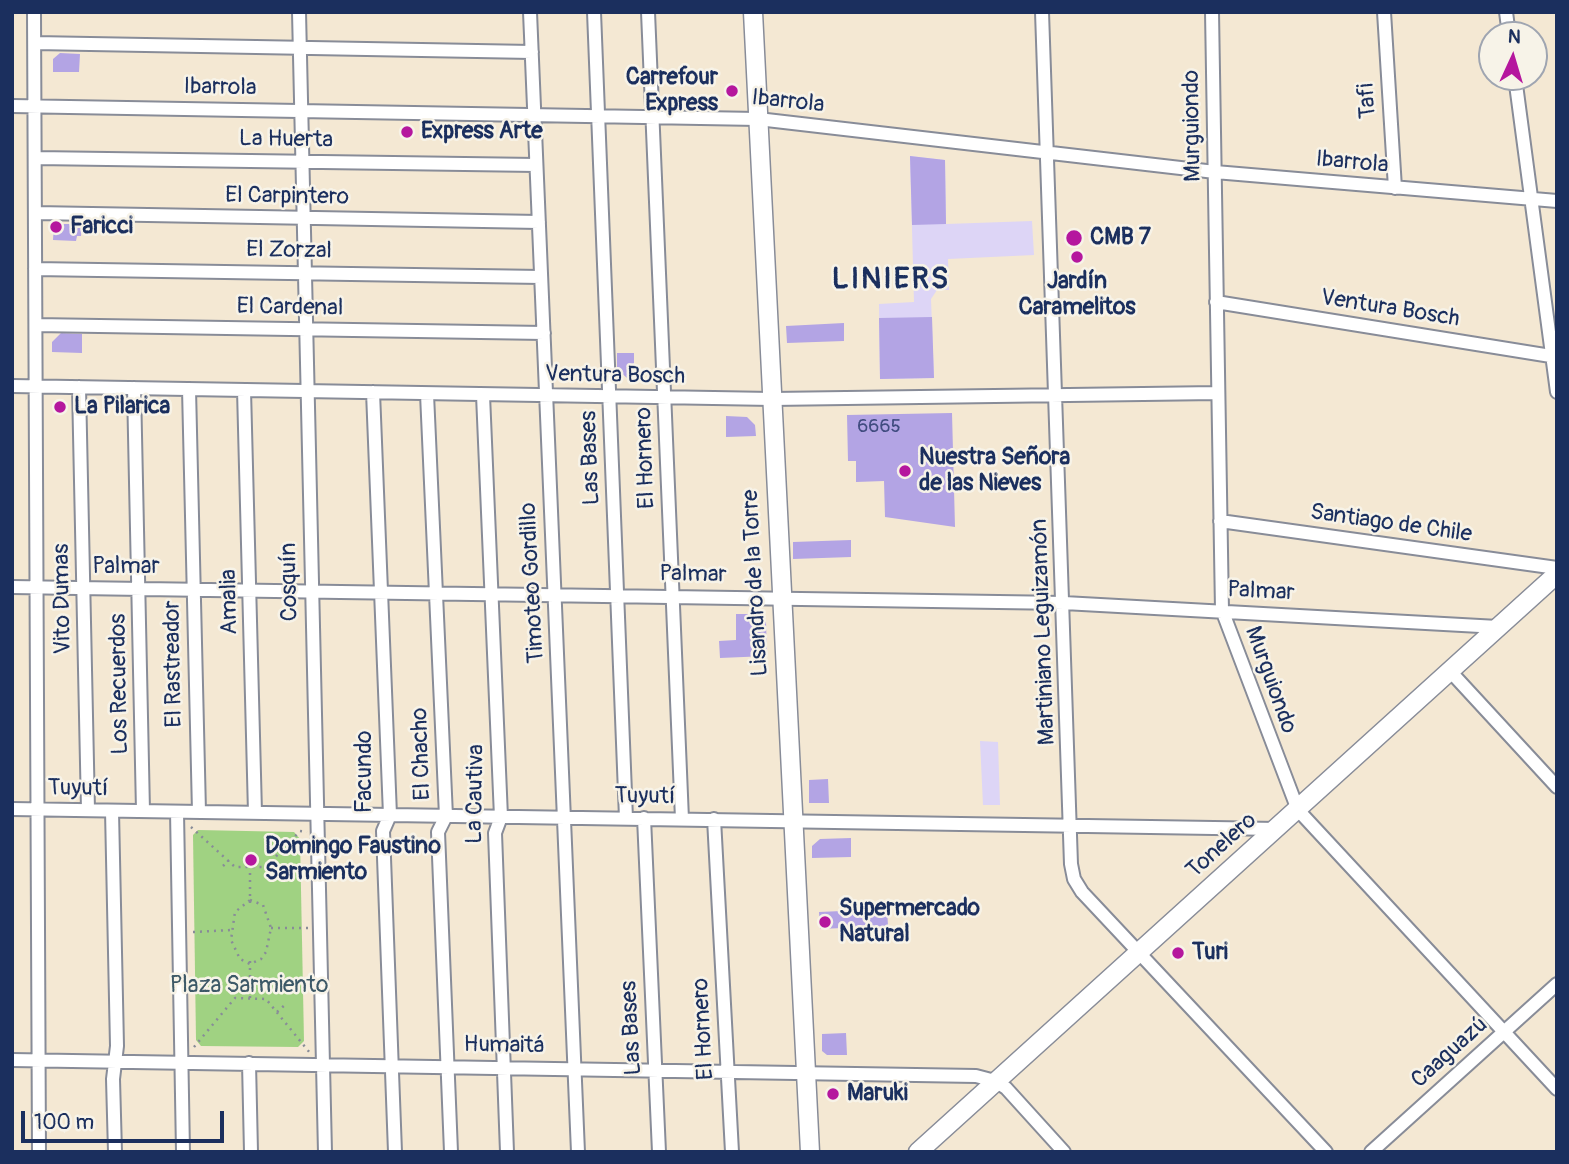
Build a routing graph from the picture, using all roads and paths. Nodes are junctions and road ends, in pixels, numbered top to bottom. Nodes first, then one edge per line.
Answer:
1 (34, 12) edge
2 (299, 12) edge
3 (530, 12) edge
4 (594, 12) edge
5 (648, 12) edge
6 (753, 12) edge
7 (1042, 12) edge
8 (1212, 12) edge
9 (1384, 12) edge
10 (35, 43) junction
11 (300, 48) junction
12 (531, 52) junction
13 (1517, 91) edge
14 (12, 106) edge
15 (35, 107) junction
16 (302, 110) junction
17 (534, 114) junction
18 (598, 115) junction
19 (652, 117) junction
20 (758, 119) junction
21 (1048, 154) junction
22 (36, 158) junction
23 (302, 162) junction
24 (536, 165) junction
25 (1215, 172) junction
26 (1395, 188) junction
27 (1531, 199) junction
28 (1557, 201) edge
29 (36, 213) junction
30 (303, 218) junction
31 (538, 222) junction
32 (35, 268) junction
33 (304, 272) junction
34 (541, 277) junction
35 (1216, 302) junction
36 (36, 324) junction
37 (306, 329) junction
38 (544, 333) junction
39 (1554, 357) edge
40 (12, 386) edge
41 (35, 386) junction
42 (79, 387) junction
43 (134, 388) junction
44 (189, 389) junction
45 (244, 390) junction
46 (307, 391) junction
47 (1557, 392) edge
48 (373, 393) junction
49 (1217, 393) junction
50 (427, 394) junction
51 (1058, 394) junction
52 (483, 395) junction
53 (546, 396) junction
54 (609, 396) junction
55 (664, 398) junction
56 (772, 399) junction
57 (1220, 522) junction
58 (1557, 571) edge
59 (12, 587) edge
60 (37, 587) junction
61 (83, 587) junction
62 (139, 588) junction
63 (194, 588) junction
64 (251, 589) junction
65 (312, 590) junction
66 (380, 591) junction
67 (436, 592) junction
68 (493, 593) junction
69 (554, 594) junction
70 (618, 595) junction
71 (673, 595) junction
72 (781, 597) junction
73 (1064, 603) junction
74 (1222, 610) junction
75 (1499, 627) junction
76 (1450, 671) junction
77 (1557, 788) edge
78 (12, 809) edge
79 (37, 810) junction
80 (88, 810) junction
81 (1298, 810) junction
82 (112, 811) junction
83 (143, 811) junction
84 (177, 812) junction
85 (199, 812) junction
86 (255, 813) junction
87 (316, 814) junction
88 (390, 815) junction
89 (446, 816) junction
90 (501, 817) junction
91 (564, 817) junction
92 (626, 818) junction
93 (644, 818) junction
94 (682, 819) junction
95 (715, 819) junction
96 (792, 820) junction
97 (1071, 823) junction
98 (1277, 829) junction
99 (196, 832) dead end
100 (316, 832) junction
101 (229, 860) junction
102 (223, 866) dead end
103 (250, 867) junction
104 (250, 902) junction
105 (271, 928) junction
106 (302, 928) dead end
107 (231, 930) junction
108 (194, 932) dead end
109 (1139, 953) junction
110 (250, 962) junction
111 (1557, 984) edge
112 (250, 998) junction
113 (287, 1003) dead end
114 (277, 1012) junction
115 (1504, 1032) junction
116 (198, 1042) dead end
117 (12, 1060) edge
118 (39, 1060) junction
119 (115, 1061) junction
120 (181, 1062) junction
121 (249, 1063) junction
122 (323, 1065) junction
123 (392, 1065) junction
124 (448, 1066) junction
125 (503, 1067) junction
126 (574, 1068) junction
127 (655, 1069) junction
128 (727, 1070) junction
129 (806, 1073) junction
130 (995, 1081) junction
131 (1557, 1089) edge
132 (39, 1152) edge
133 (114, 1152) edge
134 (183, 1152) edge
135 (251, 1152) edge
136 (325, 1152) edge
137 (395, 1152) edge
138 (451, 1152) edge
139 (507, 1152) edge
140 (578, 1152) edge
141 (659, 1152) edge
142 (732, 1152) edge
143 (810, 1152) edge
144 (918, 1152) edge
145 (1064, 1152) edge
146 (1326, 1152) edge
147 (1371, 1152) edge

1 - 10 street
2 - 11 street, Cosquín
3 - 12 street, Timoteo Gordillo
4 - 18 street, Las Bases
5 - 19 street, El Hornero
6 - 20 street, Lisandro de la Torre
7 - 21 street, Martiniano Leguizamón
8 - 25 street, Murguiondo
9 - 26 street, Tafi
10 - 11 street
10 - 15 street
11 - 12 street
11 - 16 street, Cosquín
12 - 17 street, Timoteo Gordillo
13 - 27 street
14 - 15 street, Ibarrola
15 - 16 street, Ibarrola
15 - 22 street
16 - 17 street, Ibarrola
16 - 23 street, Cosquín
17 - 18 street, Ibarrola
17 - 24 street, Timoteo Gordillo
18 - 19 street, Ibarrola
18 - 54 street, Las Bases
19 - 20 street, Ibarrola
19 - 55 street, El Hornero
20 - 21 street, Ibarrola
20 - 56 street, Lisandro de la Torre
21 - 25 street, Ibarrola
21 - 51 street, Martiniano Leguizamón
22 - 23 street, La Huerta
22 - 29 street
23 - 24 street, La Huerta
23 - 30 street, Cosquín
24 - 31 street, Timoteo Gordillo
25 - 26 street, Ibarrola
25 - 35 street, Murguiondo
26 - 27 street, Ibarrola
27 - 28 street, Ibarrola
27 - 39 street
29 - 30 street, El Carpintero
29 - 32 street
30 - 31 street, El Carpintero
30 - 33 street, Cosquín
31 - 34 street, Timoteo Gordillo
32 - 33 street, El Zorzal
32 - 36 street
33 - 34 street, El Zorzal
33 - 37 street, Cosquín
34 - 38 street, Timoteo Gordillo
35 - 39 street, Ventura Bosch
35 - 49 street, Murguiondo
36 - 37 street, El Cardenal
36 - 41 street
37 - 38 street, El Cardenal
37 - 46 street, Cosquín
38 - 53 street, Timoteo Gordillo
39 - 47 street
40 - 41 street, Ventura Bosch
41 - 42 street, Ventura Bosch
41 - 60 street
42 - 43 street, Ventura Bosch
42 - 61 street, Vito Dumas
43 - 44 street, Ventura Bosch
43 - 62 street, Los Recuerdos
44 - 45 street, Ventura Bosch
44 - 63 street, El Rastreador
45 - 46 street, Ventura Bosch
45 - 64 street, Amalia
46 - 48 street, Ventura Bosch
46 - 65 street, Cosquín
48 - 50 street, Ventura Bosch
48 - 66 street, Facundo
49 - 51 street, Ventura Bosch
49 - 57 street, Murguiondo
50 - 52 street, Ventura Bosch
50 - 67 street, El Chacho
51 - 56 street, Ventura Bosch
51 - 73 street, Martiniano Leguizamón
52 - 53 street, Ventura Bosch
52 - 68 street, La Cautiva
53 - 54 street, Ventura Bosch
53 - 69 street, Timoteo Gordillo
54 - 55 street, Ventura Bosch
54 - 70 street, Las Bases
55 - 56 street, Ventura Bosch
55 - 71 street, El Hornero
56 - 72 street, Lisandro de la Torre
57 - 58 street, Santiago de Chile
57 - 74 street, Murguiondo
58 - 75 street, Tonelero
59 - 60 street, Palmar
60 - 61 street, Palmar
60 - 79 street
61 - 62 street, Palmar
61 - 80 street, Vito Dumas
62 - 63 street, Palmar
62 - 83 street, Los Recuerdos
63 - 64 street, Palmar
63 - 85 street, El Rastreador
64 - 65 street, Palmar
64 - 86 street, Amalia
65 - 66 street, Palmar
65 - 87 street, Cosquín
66 - 67 street, Palmar
66 - 88 street, Facundo
67 - 68 street, Palmar
67 - 89 street, El Chacho
68 - 69 street, Palmar
68 - 90 street, La Cautiva
69 - 70 street, Palmar
69 - 91 street, Timoteo Gordillo
70 - 71 street, Palmar
70 - 92 street, Las Bases
71 - 72 street, Palmar
71 - 94 street, El Hornero
72 - 73 street, Palmar
72 - 96 street, Lisandro de la Torre
73 - 74 street, Palmar
73 - 97 street, Martiniano Leguizamón
74 - 75 street, Palmar
74 - 81 street, Murguiondo
75 - 76 street, Tonelero
76 - 77 street
76 - 81 street, Tonelero
78 - 79 street, Tuyutí
79 - 80 street, Tuyutí
79 - 118 street
80 - 82 street, Tuyutí
81 - 98 street, Tonelero
81 - 115 street, Murguiondo
82 - 83 street, Tuyutí
82 - 119 street
83 - 84 street, Tuyutí
84 - 85 street, Tuyutí
84 - 120 street
85 - 86 street, Tuyutí
86 - 87 street, Tuyutí
87 - 88 street, Tuyutí
87 - 100 street, Cosquín
88 - 89 street, Tuyutí
88 - 123 street, Facundo
89 - 90 street, Tuyutí
89 - 124 street, El Chacho
90 - 91 street, Tuyutí
90 - 125 street, La Cautiva
91 - 92 street, Tuyutí
91 - 126 street, Timoteo Gordillo
92 - 93 street, Tuyutí
93 - 94 street, Tuyutí
93 - 127 street, Las Bases
94 - 95 street, Tuyutí
95 - 96 street, Tuyutí
95 - 128 street, El Hornero
96 - 97 street, Tuyutí
96 - 129 street, Lisandro de la Torre
97 - 98 street, Tuyutí
97 - 109 street, Martiniano Leguizamón
98 - 109 street, Tonelero
99 - 101 path
100 - 103 path
100 - 122 street, Cosquín
101 - 102 path
101 - 103 path
103 - 104 path
104 - 105 path
104 - 107 path
105 - 106 path
105 - 110 path
107 - 108 path
107 - 110 path
109 - 130 street, Tonelero
109 - 146 street, Martiniano Leguizamón
110 - 112 path
111 - 115 street, Caaguazú
112 - 114 path
112 - 116 path
113 - 114 path
114 - 122 path
115 - 131 street, Murguiondo
115 - 147 street, Caaguazú
117 - 118 street, Humaitá
118 - 119 street, Humaitá
118 - 132 street
119 - 120 street, Humaitá
119 - 133 street
120 - 121 street, Humaitá
120 - 134 street
121 - 122 street, Humaitá
121 - 135 street
122 - 123 street, Humaitá
122 - 136 street, Cosquín
123 - 124 street, Humaitá
123 - 137 street, Facundo
124 - 125 street, Humaitá
124 - 138 street, El Chacho
125 - 126 street, Humaitá
125 - 139 street, La Cautiva
126 - 127 street, Humaitá
126 - 140 street, Timoteo Gordillo
127 - 128 street, Humaitá
127 - 141 street, Las Bases
128 - 129 street, Humaitá
128 - 142 street, El Hornero
129 - 130 street, Humaitá
129 - 143 street, Lisandro de la Torre
130 - 144 street, Tonelero
130 - 145 street

